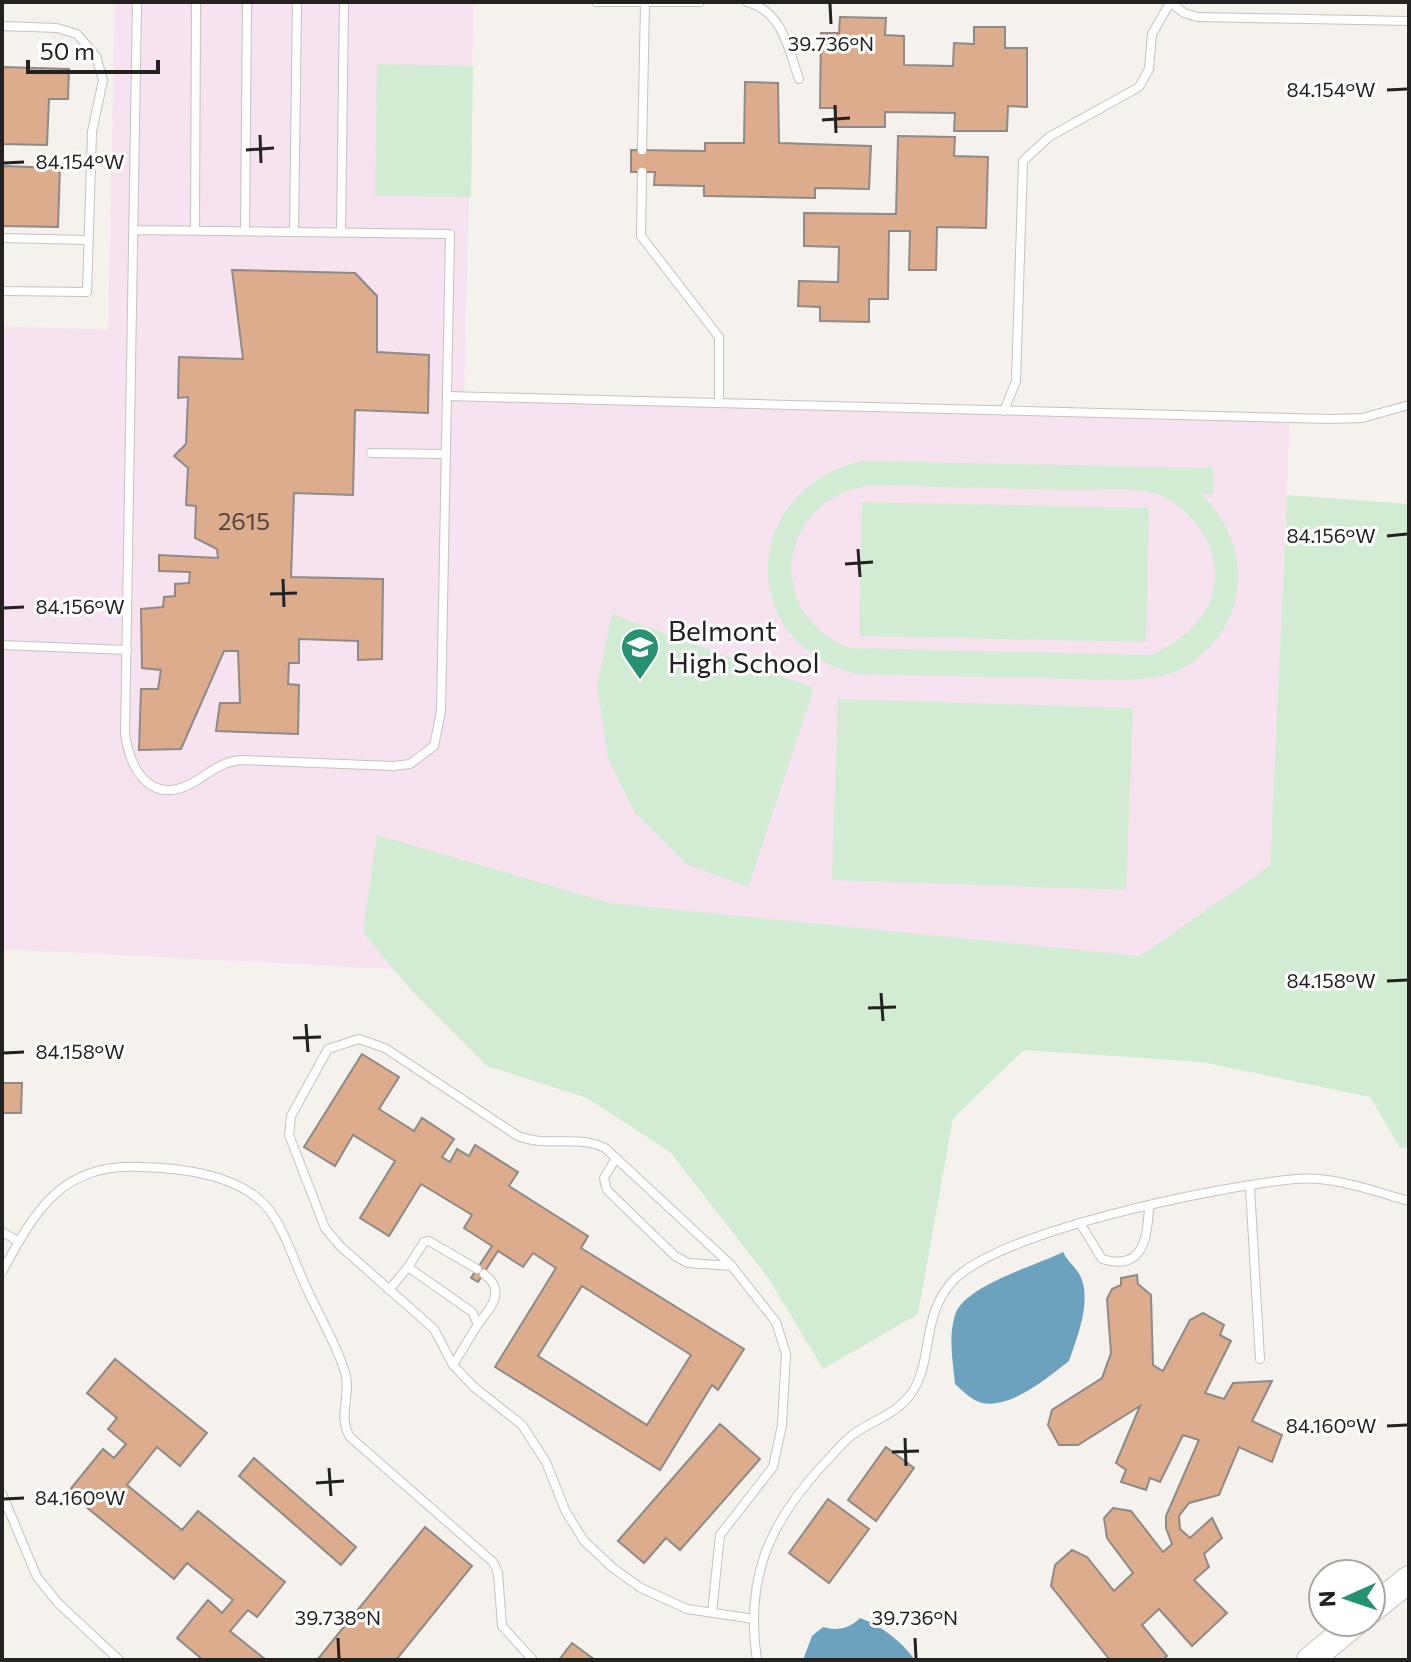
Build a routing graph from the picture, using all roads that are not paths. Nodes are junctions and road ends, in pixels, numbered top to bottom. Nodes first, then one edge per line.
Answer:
1 (137, 2) edge
2 (196, 2) edge
3 (247, 2) edge
4 (297, 2) edge
5 (344, 2) edge
6 (596, 2) edge
7 (700, 2) edge
8 (747, 2) edge
9 (1170, 2) edge
10 (645, 4) junction
11 (1409, 21) edge
12 (2, 26) edge
13 (799, 79) dead end
14 (642, 150) dead end
15 (642, 172) dead end
16 (133, 230) junction
17 (195, 231) junction
18 (245, 231) junction
19 (294, 232) junction
20 (341, 232) junction
21 (2, 238) edge
22 (88, 240) junction
23 (2, 291) edge
24 (447, 396) junction
25 (719, 403) junction
26 (1409, 405) edge
27 (1004, 411) junction
28 (371, 453) dead end
29 (446, 454) junction
30 (2, 645) edge
31 (127, 650) junction
32 (616, 1158) junction
33 (1250, 1187) junction
34 (1409, 1201) edge
35 (1149, 1205) junction
36 (1080, 1223) junction
37 (2, 1232) edge
38 (18, 1241) junction
39 (732, 1266) junction
40 (408, 1267) junction
41 (2, 1272) edge
42 (389, 1290) junction
43 (478, 1324) junction
44 (1260, 1359) dead end
45 (453, 1365) junction
46 (2, 1494) edge
47 (1409, 1579) edge
48 (1387, 1597) edge
49 (712, 1613) junction
50 (754, 1619) junction
51 (1337, 1638) edge
52 (119, 1660) edge
53 (533, 1660) edge
54 (757, 1660) edge
55 (1310, 1660) edge

1 - 16 lane
2 - 17 lane
3 - 18 lane
4 - 19 lane
5 - 20 lane
6 - 10 lane
7 - 10 lane
8 - 13 lane
9 - 11 lane
9 - 27 lane
10 - 14 lane
12 - 22 lane
15 - 25 lane
16 - 17 lane
16 - 31 lane
17 - 18 lane
18 - 19 lane
19 - 20 lane
20 - 24 lane
21 - 22 lane
22 - 23 lane
24 - 25 lane
24 - 29 lane
25 - 27 lane
26 - 27 lane
28 - 29 lane
29 - 31 lane
30 - 31 lane
32 - 39 lane
32 - 39 lane
32 - 42 lane
33 - 34 lane
33 - 35 lane
33 - 44 lane
35 - 36 lane
35 - 36 lane
36 - 50 lane
37 - 38 lane
38 - 41 lane
38 - 53 lane
39 - 49 lane
40 - 42 lane
40 - 43 lane
40 - 43 lane
42 - 45 lane
43 - 45 lane
45 - 49 lane
46 - 52 lane
47 - 48 main road
49 - 50 lane
50 - 54 lane
51 - 55 main road

